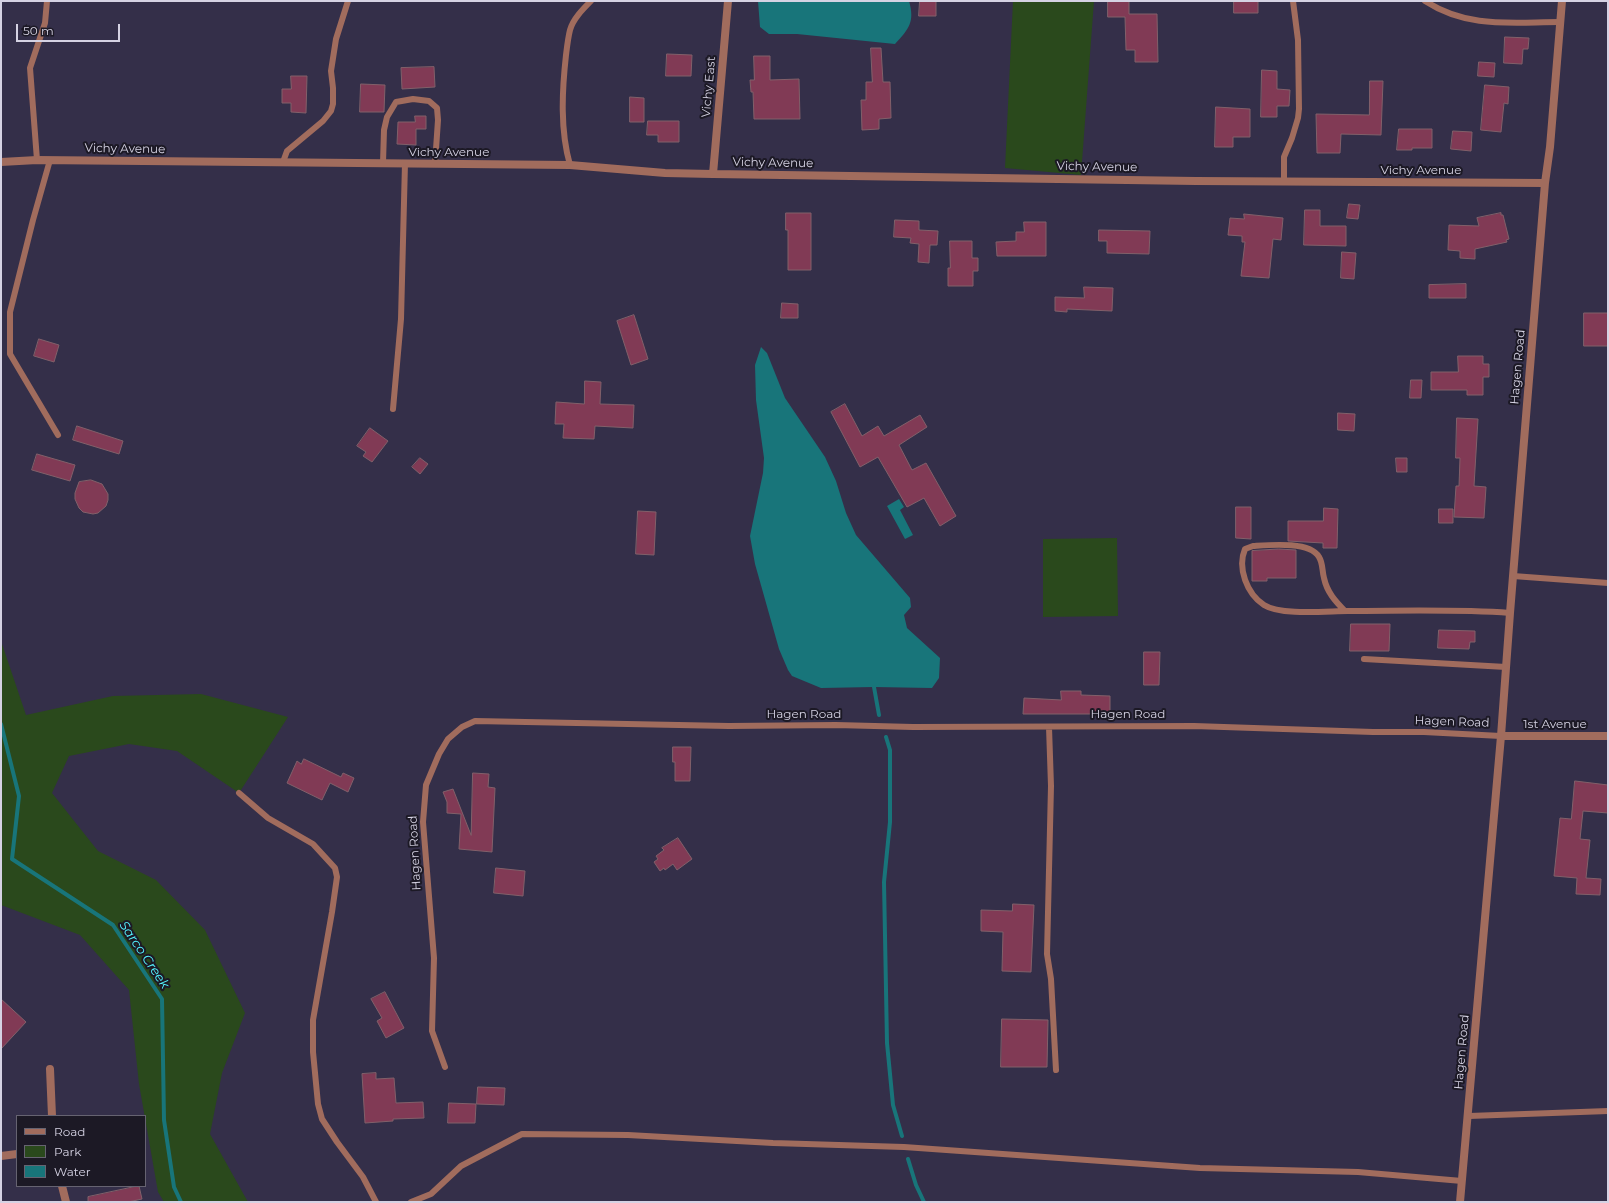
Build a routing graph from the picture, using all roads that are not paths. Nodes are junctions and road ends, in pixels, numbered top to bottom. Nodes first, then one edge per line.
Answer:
1 (47, 1) edge
2 (348, 1) edge
3 (591, 1) edge
4 (728, 1) edge
5 (1293, 1) edge
6 (1425, 1) edge
7 (1562, 1) edge
8 (1560, 22) junction
9 (37, 160) junction
10 (50, 160) junction
11 (1, 162) edge
12 (283, 162) junction
13 (383, 163) junction
14 (405, 163) junction
15 (435, 164) junction
16 (570, 165) junction
17 (714, 174) junction
18 (1284, 182) junction
19 (1545, 183) junction
20 (394, 409) dead end
21 (58, 435) dead end
22 (1513, 576) junction
23 (1608, 583) edge
24 (1345, 611) junction
25 (1510, 613) junction
26 (1364, 659) dead end
27 (1506, 667) junction
28 (1049, 726) junction
29 (1502, 736) junction
30 (1608, 736) edge
31 (240, 793) dead end
32 (445, 1067) dead end
33 (50, 1070) dead end
34 (1056, 1070) dead end
35 (1608, 1111) edge
36 (52, 1115) edge
37 (1469, 1116) junction
38 (16, 1154) edge
39 (1, 1156) edge
40 (1462, 1181) junction
41 (62, 1187) edge
42 (66, 1202) edge
43 (376, 1202) edge
44 (411, 1202) edge
45 (1460, 1202) edge

1 - 9 lane
2 - 12 lane
3 - 16 lane
4 - 17 street, Vichy East
5 - 18 lane
6 - 8 lane
7 - 8 street, Hagen Road
8 - 19 street, Hagen Road
9 - 10 street, Vichy Avenue
9 - 11 street, Vichy Avenue
10 - 12 street, Vichy Avenue
10 - 21 lane
12 - 13 street, Vichy Avenue
13 - 14 street, Vichy Avenue
13 - 15 lane
14 - 15 street, Vichy Avenue
14 - 20 lane
15 - 16 street, Vichy Avenue
16 - 17 street, Vichy Avenue
17 - 18 street, Vichy Avenue
18 - 19 street, Vichy Avenue
19 - 22 street, Hagen Road
22 - 23 lane
22 - 25 street, Hagen Road
24 - 24 lane
24 - 25 lane
25 - 27 street, Hagen Road
26 - 27 lane
27 - 29 street, Hagen Road
28 - 29 lane, Hagen Road
28 - 32 lane, Hagen Road
28 - 34 lane
29 - 30 street, 1st Avenue
29 - 37 street, Hagen Road
31 - 43 lane
33 - 36 street
35 - 37 lane
37 - 40 street, Hagen Road
38 - 39 street
40 - 44 lane
40 - 45 street, Hagen Road
41 - 42 street

